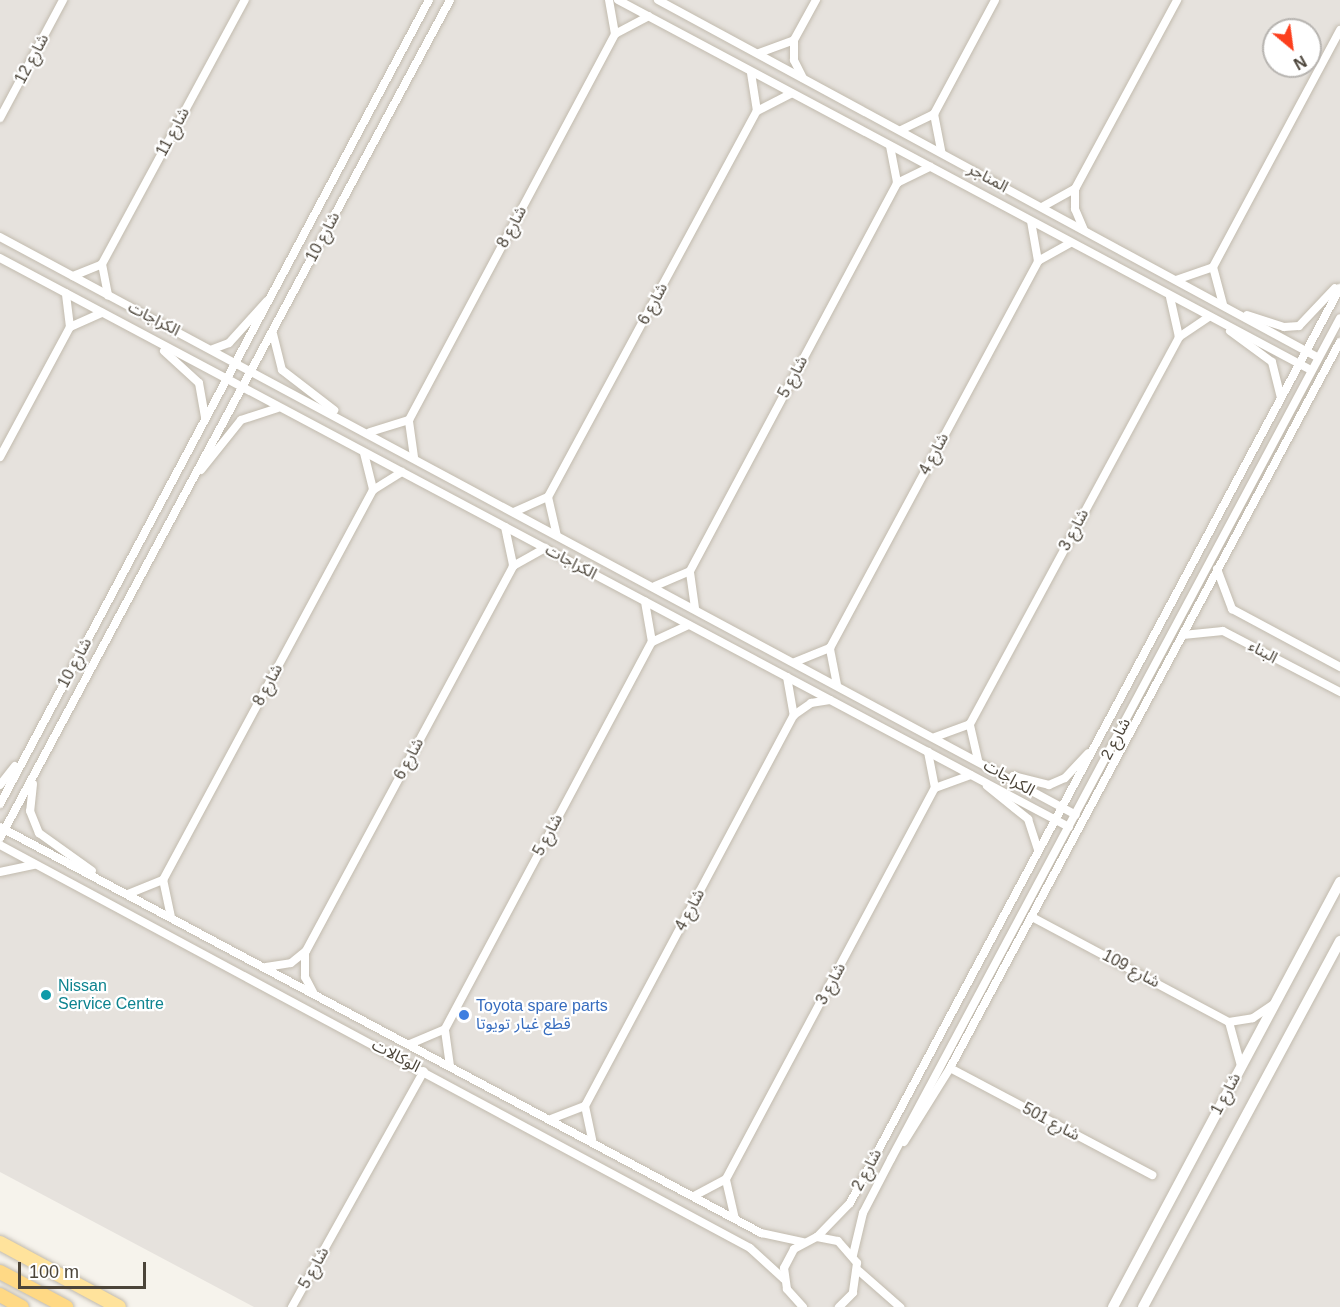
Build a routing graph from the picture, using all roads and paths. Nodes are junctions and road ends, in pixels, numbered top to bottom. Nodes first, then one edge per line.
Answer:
1 (63, 0) edge
2 (245, 0) edge
3 (429, 0) edge
4 (450, 0) edge
5 (609, 0) edge
6 (618, 0) edge
7 (659, 0) edge
8 (816, 0) edge
9 (995, 0) edge
10 (1177, 0) edge
11 (649, 16) junction
12 (1340, 30) edge
13 (615, 34) junction
14 (794, 40) junction
15 (757, 54) junction
16 (751, 73) junction
17 (803, 78) junction
18 (791, 94) junction
19 (757, 111) junction
20 (934, 114) junction
21 (0, 118) edge
22 (901, 130) junction
23 (890, 146) junction
24 (941, 153) junction
25 (930, 167) junction
26 (897, 183) junction
27 (1075, 189) junction
28 (1042, 207) junction
29 (1031, 222) junction
30 (1084, 230) junction
31 (0, 237) edge
32 (1070, 243) junction
33 (0, 258) edge
34 (1038, 261) junction
35 (102, 264) junction
36 (1213, 267) junction
37 (73, 276) junction
38 (1175, 280) junction
39 (1340, 286) edge
40 (66, 293) junction
41 (108, 295) junction
42 (1170, 296) junction
43 (271, 297) junction
44 (1223, 305) junction
45 (102, 312) junction
46 (1237, 313) junction
47 (1209, 317) junction
48 (1340, 318) edge
49 (1220, 323) junction
50 (70, 327) junction
51 (273, 331) junction
52 (1179, 337) junction
53 (1340, 342) edge
54 (158, 344) junction
55 (213, 349) junction
56 (1306, 351) junction
57 (1317, 357) junction
58 (237, 362) junction
59 (1299, 364) junction
60 (252, 370) junction
61 (1311, 370) junction
62 (227, 380) junction
63 (242, 388) junction
64 (1281, 398) junction
65 (280, 408) junction
66 (340, 417) junction
67 (409, 420) junction
68 (204, 424) junction
69 (368, 432) junction
70 (364, 453) junction
71 (0, 457) edge
72 (414, 458) junction
73 (402, 472) junction
74 (196, 475) junction
75 (373, 490) junction
76 (548, 497) junction
77 (514, 512) junction
78 (505, 527) junction
79 (556, 533) junction
80 (544, 548) junction
81 (513, 566) junction
82 (1217, 569) junction
83 (690, 571) junction
84 (654, 586) junction
85 (645, 602) junction
86 (695, 608) junction
87 (688, 625) junction
88 (1183, 635) junction
89 (652, 642) junction
90 (830, 648) junction
91 (795, 662) junction
92 (1340, 667) edge
93 (786, 677) junction
94 (837, 685) junction
95 (1340, 692) edge
96 (830, 700) junction
97 (795, 715) junction
98 (970, 724) junction
99 (935, 737) junction
100 (32, 744) junction
101 (1095, 747) junction
102 (928, 752) junction
103 (979, 761) junction
104 (36, 772) junction
105 (1001, 773) junction
106 (971, 775) junction
107 (983, 781) junction
108 (0, 784) edge
109 (935, 788) junction
110 (0, 804) edge
111 (1062, 808) junction
112 (1076, 815) junction
113 (1055, 820) junction
114 (1069, 827) junction
115 (2, 828) edge
116 (0, 838) edge
117 (0, 845) edge
118 (1038, 852) junction
119 (36, 865) junction
120 (0, 872) edge
121 (163, 880) junction
122 (104, 882) junction
123 (1340, 882) edge
124 (128, 894) junction
125 (171, 917) junction
126 (1032, 917) junction
127 (1340, 941) edge
128 (306, 951) junction
129 (265, 967) junction
130 (314, 994) junction
131 (1275, 1004) junction
132 (1229, 1022) junction
133 (445, 1029) junction
134 (410, 1044) junction
135 (450, 1066) junction
136 (1240, 1066) junction
137 (950, 1068) junction
138 (424, 1071) junction
139 (585, 1106) junction
140 (551, 1119) junction
141 (592, 1140) junction
142 (891, 1159) junction
143 (1152, 1175) dead end
144 (726, 1179) junction
145 (694, 1196) junction
146 (735, 1218) junction
147 (817, 1238) junction
148 (803, 1242) junction
149 (0, 1244) edge
150 (853, 1255) junction
151 (858, 1271) junction
152 (0, 1272) edge
153 (784, 1279) junction
154 (0, 1295) edge
155 (791, 1302) edge
156 (22, 1307) edge
157 (66, 1307) edge
158 (119, 1307) edge
159 (292, 1307) edge
160 (803, 1307) edge
161 (839, 1307) edge
162 (900, 1307) edge
163 (1113, 1307) edge
164 (1143, 1307) edge

1 - 21 street, شارع 12
2 - 35 street, شارع 11
3 - 43 street, شارع 10
4 - 51 street, شارع 10
5 - 13 street
6 - 11 street, المناجر
7 - 15 street, المناجر
8 - 14 street
9 - 20 street
10 - 27 street
11 - 13 street
11 - 16 street, المناجر
12 - 36 street
13 - 67 street, شارع 8
14 - 15 street
14 - 17 street
15 - 17 street, المناجر
16 - 18 street, المناجر
16 - 19 street
17 - 22 street, المناجر
18 - 19 street
18 - 23 street, المناجر
19 - 76 street, شارع 6
20 - 22 street
20 - 24 street
22 - 24 street, المناجر
23 - 25 street, المناجر
23 - 26 street
24 - 28 street, المناجر
25 - 26 street
25 - 29 street, المناجر
26 - 83 street, شارع 5
27 - 28 street
27 - 30 street
28 - 30 street, المناجر
29 - 32 street, المناجر
29 - 34 street
30 - 38 street, المناجر
31 - 37 street, الكراجات
32 - 34 street
32 - 42 street, المناجر
33 - 40 street, الكراجات
34 - 90 street, شارع 4
35 - 37 street
35 - 41 street
36 - 38 street
36 - 44 street
37 - 41 street, الكراجات
38 - 44 street, المناجر
39 - 46 street, شارع 2
39 - 56 street, شارع 2
40 - 45 street, الكراجات
40 - 50 street
41 - 55 street, الكراجات
42 - 47 street, المناجر
42 - 52 street
43 - 55 street, شارع 10
43 - 58 street, شارع 10
44 - 46 street, المناجر
45 - 50 street
45 - 54 street, الكراجات
46 - 56 street, المناجر
47 - 49 street, المناجر
47 - 52 street, شارع 3
48 - 57 street, شارع 2
49 - 59 street, المناجر
49 - 64 street, المناجر
50 - 71 street
51 - 60 street, شارع 10
51 - 66 street, الكراجات
52 - 98 street, شارع 3
53 - 82 street, شارع 2
54 - 62 street, الكراجات
54 - 68 street, الكراجات
55 - 58 street, الكراجات
56 - 57 street, المناجر
56 - 59 street, شارع 2
57 - 61 street, شارع 2
58 - 60 street, الكراجات
58 - 62 street, شارع 10
59 - 61 street, المناجر
59 - 64 street, شارع 2
60 - 63 street, شارع 10
60 - 66 street, الكراجات
61 - 112 street, شارع 2
62 - 63 street, الكراجات
62 - 68 street, شارع 10
63 - 65 street, الكراجات
63 - 74 street, شارع 10
64 - 101 street, شارع 2
65 - 70 street, الكراجات
65 - 74 street, شارع 10
66 - 69 street, الكراجات
67 - 69 street
67 - 72 street
68 - 100 street, شارع 10
69 - 72 street, الكراجات
70 - 73 street, الكراجات
70 - 75 street
72 - 77 street, الكراجات
73 - 75 street, شارع 8
73 - 78 street, الكراجات
74 - 104 street, شارع 10
75 - 121 street, شارع 8
76 - 77 street
76 - 79 street
77 - 79 street, الكراجات
78 - 80 street, الكراجات
78 - 81 street
79 - 84 street, الكراجات
80 - 81 street
80 - 85 street, الكراجات
81 - 128 street, شارع 6
82 - 88 street, شارع 2
82 - 92 street, البناء
83 - 84 street
83 - 86 street
84 - 86 street, الكراجات
85 - 87 street, الكراجات
85 - 89 street
86 - 91 street, الكراجات
87 - 89 street
87 - 93 street, الكراجات
88 - 95 street, البناء
88 - 126 street, شارع 2
89 - 133 street, شارع 5
90 - 91 street
90 - 94 street
91 - 94 street, الكراجات
93 - 96 street, الكراجات
93 - 97 street
94 - 99 street, الكراجات
96 - 97 street
96 - 102 street, الكراجات
97 - 139 street, شارع 4
98 - 99 street
98 - 103 street
99 - 103 street, الكراجات
100 - 108 street, شارع 10
100 - 110 street, شارع 10
101 - 105 street, شارع 2
101 - 111 street, شارع 2
102 - 106 street, الكراجات
102 - 109 street
103 - 105 street, الكراجات
104 - 115 street, شارع 10
104 - 122 street, الوكالات
105 - 111 street, الكراجات
106 - 107 street, الكراجات
106 - 109 street
107 - 113 street, الكراجات
107 - 118 street, الكراجات
109 - 144 street, شارع 3
111 - 112 street, الكراجات
111 - 113 street, شارع 2
112 - 114 street, شارع 2
113 - 114 street, الكراجات
113 - 118 street, شارع 2
114 - 142 street, شارع 2
115 - 116 street, شارع 10
115 - 122 street, الوكالات
117 - 119 street, الوكالات
118 - 147 street, شارع 2
119 - 120 street
119 - 138 street, الوكالات
121 - 124 street
121 - 125 street
122 - 124 street, الوكالات
123 - 131 street, شارع 1
124 - 125 street, الوكالات
125 - 129 street, الوكالات
126 - 132 street, شارع 109
126 - 137 street, شارع 2
127 - 164 street, شارع 1
128 - 129 street
128 - 130 street
129 - 130 street, الوكالات
130 - 134 street, الوكالات
131 - 132 street
131 - 136 street, شارع 1
132 - 136 street
133 - 134 street
133 - 135 street
134 - 135 street, الوكالات
135 - 140 street, الوكالات
136 - 163 street, شارع 1
137 - 142 street, شارع 2
137 - 143 street, شارع 501
138 - 153 street, الوكالات
138 - 159 street, شارع 5
139 - 140 street
139 - 141 street
140 - 141 street, الوكالات
141 - 145 street, الوكالات
142 - 150 street, شارع 2
144 - 145 street
144 - 146 street
145 - 146 street, الوكالات
146 - 148 street, الوكالات
147 - 148 street
147 - 150 street
148 - 153 street
149 - 158 main road
150 - 151 street
151 - 161 street
151 - 162 street
152 - 157 highway
153 - 155 street
154 - 156 highway
155 - 160 street

